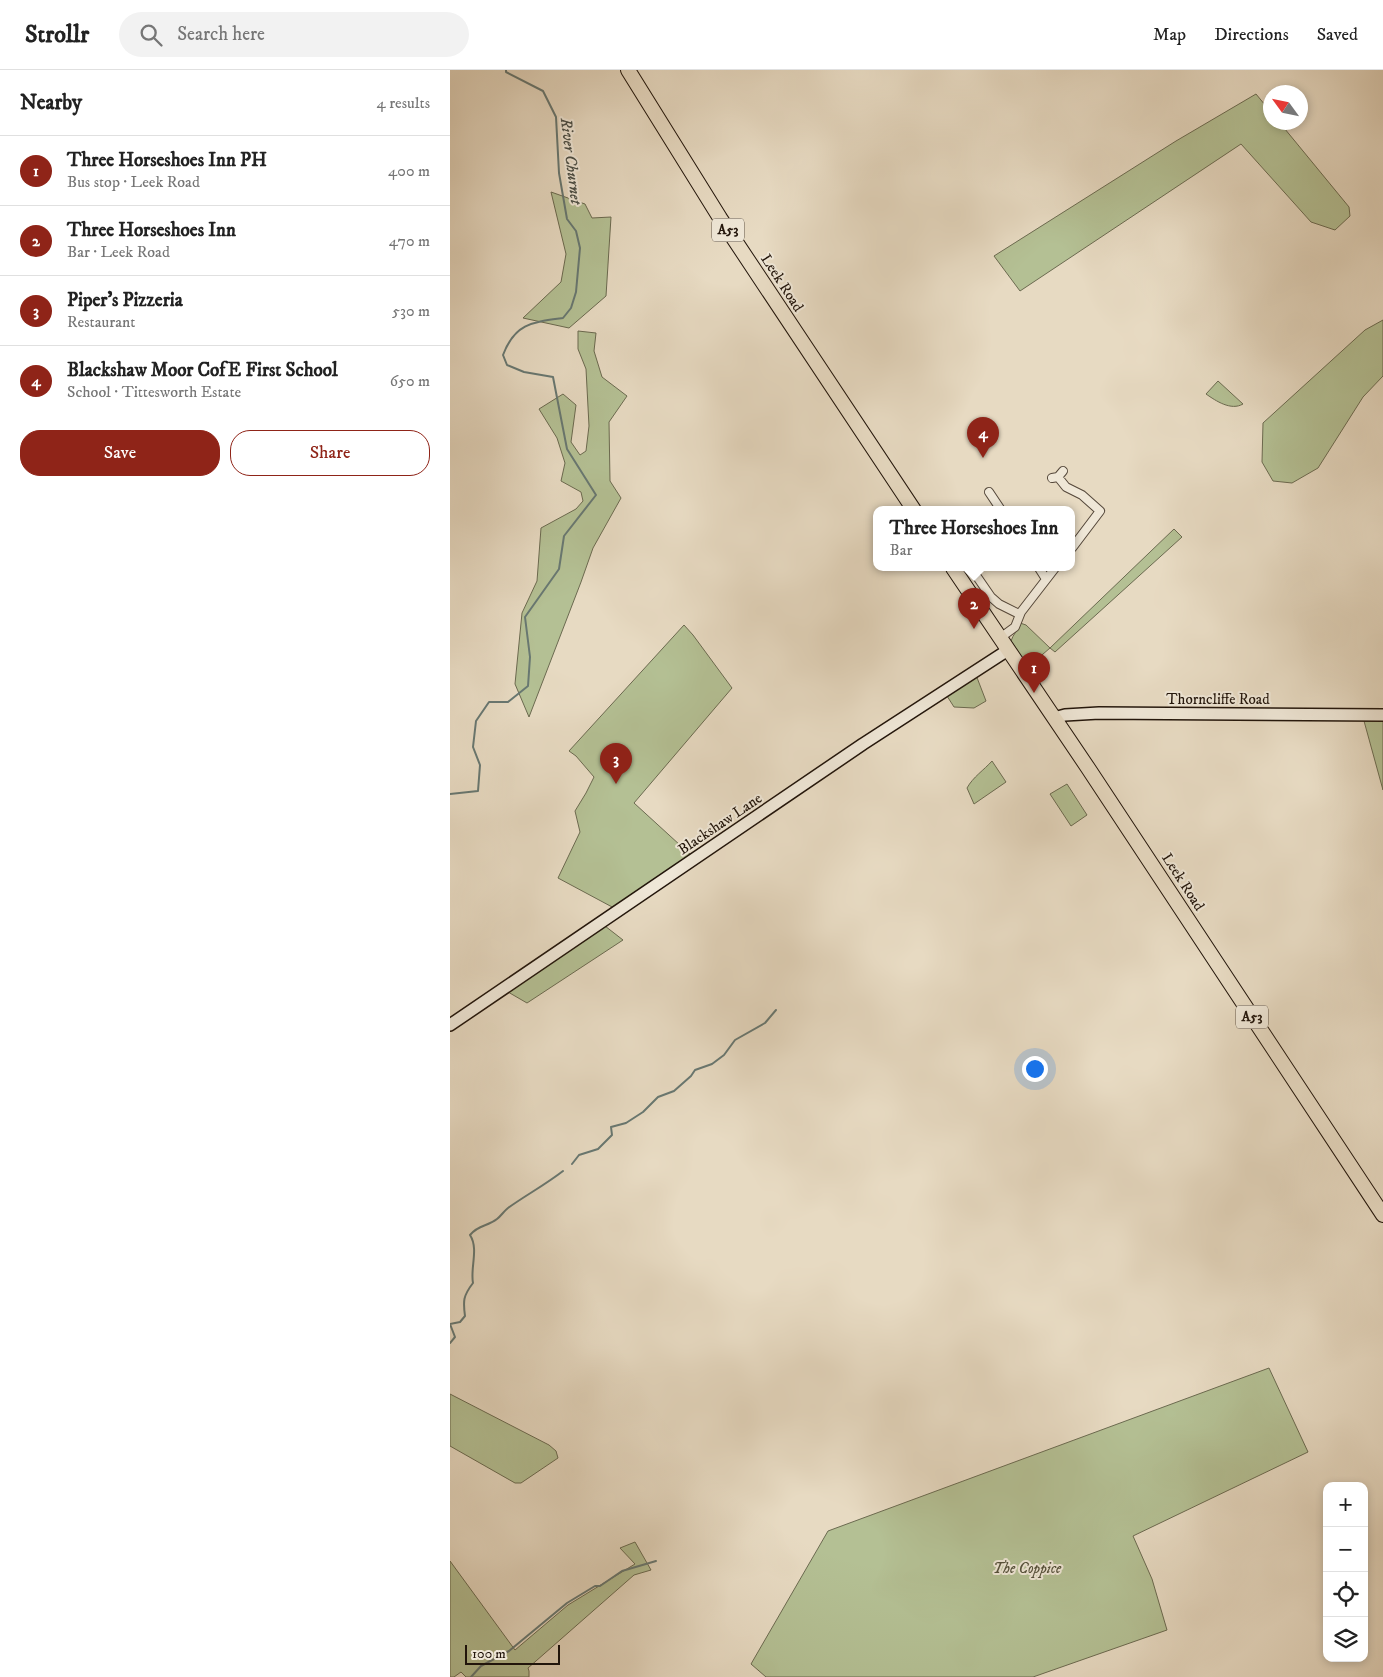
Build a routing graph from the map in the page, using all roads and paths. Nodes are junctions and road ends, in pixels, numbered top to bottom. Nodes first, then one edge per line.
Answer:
1 (628, 70) edge
2 (1058, 475) dead end
3 (987, 490) dead end
4 (911, 506) edge
5 (998, 506) edge
6 (1075, 544) edge
7 (955, 571) edge
8 (974, 571) edge
9 (1041, 571) edge
10 (1053, 571) edge
11 (1046, 579) junction
12 (1019, 614) junction
13 (1004, 644) junction
14 (1383, 715) edge
15 (1054, 718) junction
16 (450, 1025) edge
17 (1383, 1215) edge

1 - 4 highway, Leek Road / A53
2 - 6 street
3 - 5 street
7 - 13 highway, Leek Road / A53
8 - 12 street
9 - 11 street
10 - 11 street
11 - 12 street
12 - 13 street
13 - 15 highway, Leek Road / A53
13 - 16 street, Blackshaw Lane
14 - 15 street, Thorncliffe Road
15 - 17 highway, Leek Road / A53

